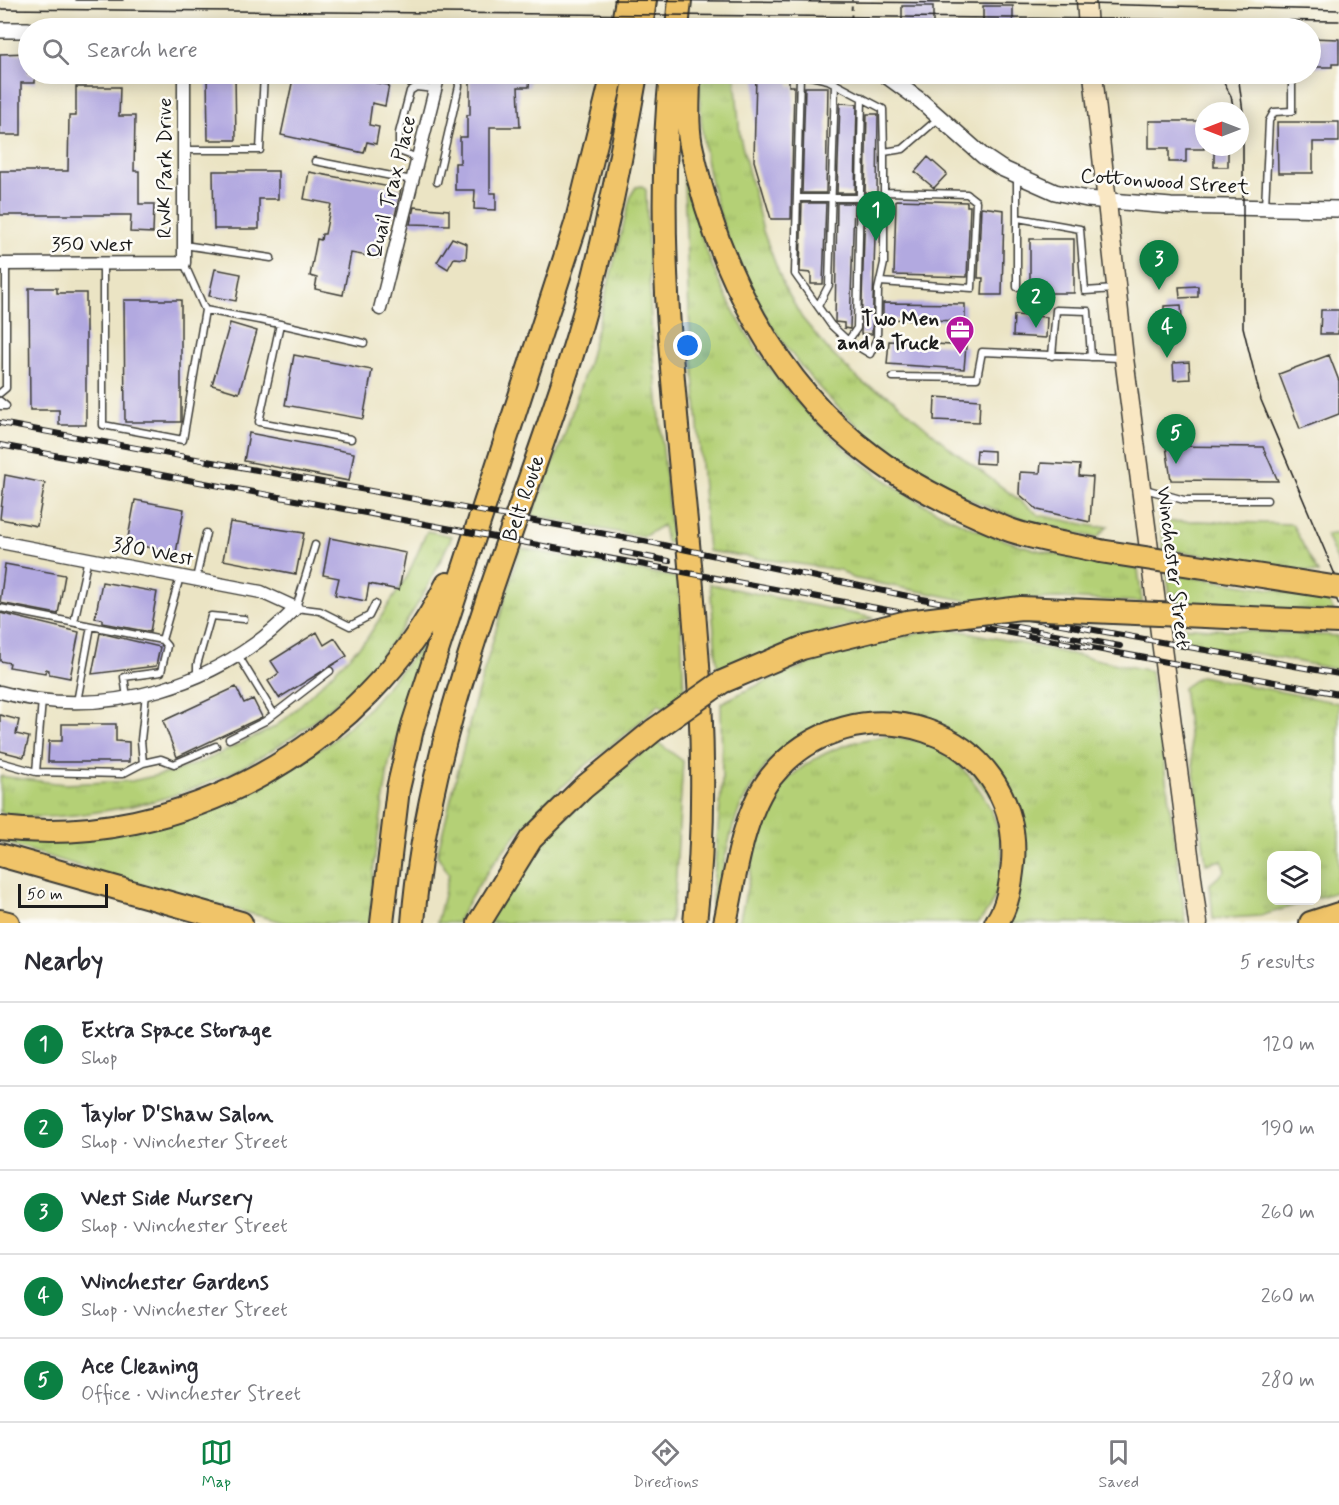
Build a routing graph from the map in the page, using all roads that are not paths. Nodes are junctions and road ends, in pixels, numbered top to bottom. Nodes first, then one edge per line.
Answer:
1 (627, 0) edge
2 (645, 0) edge
3 (680, 0) edge
4 (692, 0) edge
5 (1086, 0) edge
6 (624, 18) edge
7 (643, 18) edge
8 (678, 18) edge
9 (690, 18) edge
10 (1087, 18) edge
11 (0, 30) edge
12 (18, 30) edge
13 (184, 84) edge
14 (263, 84) edge
15 (436, 84) edge
16 (459, 84) edge
17 (611, 84) edge
18 (634, 84) edge
19 (671, 84) edge
20 (688, 84) edge
21 (801, 84) edge
22 (834, 84) joint
23 (896, 84) edge
24 (1094, 84) edge
25 (1293, 84) edge
26 (435, 90) junction
27 (862, 97) junction
28 (939, 118) junction
29 (184, 150) junction
30 (884, 152) junction
31 (418, 158) junction
32 (315, 161) dead end
33 (1017, 176) junction
34 (412, 180) junction
35 (437, 182) dead end
36 (885, 195) junction
37 (797, 198) junction
38 (832, 198) junction
39 (860, 198) junction
40 (1106, 200) junction
41 (1265, 208) junction
42 (1339, 209) edge
43 (1018, 218) junction
44 (184, 245) junction
45 (271, 258) dead end
46 (103, 263) junction
47 (184, 263) junction
48 (3, 264) edge
49 (880, 282) junction
50 (1017, 287) dead end
51 (1116, 289) junction
52 (818, 306) junction
53 (380, 309) dead end
54 (205, 310) junction
55 (280, 324) junction
56 (848, 341) junction
57 (364, 343) dead end
58 (1053, 356) junction
59 (1091, 357) junction
60 (1124, 358) junction
61 (893, 377) dead end
62 (0, 393) edge
63 (0, 401) edge
64 (0, 406) edge
65 (508, 432) junction
66 (351, 439) dead end
67 (1142, 488) junction
68 (1268, 500) dead end
69 (206, 533) dead end
70 (0, 542) edge
71 (315, 545) dead end
72 (88, 558) junction
73 (180, 576) junction
74 (196, 579) junction
75 (1339, 588) edge
76 (375, 604) dead end
77 (0, 608) edge
78 (296, 608) junction
79 (244, 619) dead end
80 (74, 622) junction
81 (1339, 622) edge
82 (91, 626) junction
83 (162, 640) junction
84 (238, 654) junction
85 (330, 671) dead end
86 (161, 672) junction
87 (197, 675) junction
88 (165, 688) junction
89 (0, 692) edge
90 (146, 694) junction
91 (127, 698) junction
92 (42, 700) junction
93 (77, 702) junction
94 (274, 714) junction
95 (229, 739) dead end
96 (216, 746) dead end
97 (0, 762) edge
98 (143, 763) junction
99 (36, 772) junction
100 (0, 828) edge
101 (0, 855) edge
102 (1339, 914) edge
103 (0, 921) edge
104 (695, 922) edge
105 (8, 923) edge
106 (241, 923) edge
107 (382, 923) edge
108 (412, 923) edge
109 (479, 923) edge
110 (725, 923) edge
111 (996, 923) edge
112 (1198, 923) edge
113 (1311, 923) edge

1 - 6 highway
2 - 7 highway
3 - 8 highway
4 - 9 highway
5 - 10 main road
11 - 12 street
13 - 29 street, RWK Park Drive
14 - 29 lane
15 - 26 street, Quail Trax Place
16 - 35 lane
17 - 65 highway
18 - 108 highway, Belt Route
19 - 104 highway
20 - 75 highway, bridge
21 - 37 lane
22 - 27 lane
22 - 38 lane
23 - 28 street, Cottonwood Street
24 - 40 main road, Winchester Street
25 - 41 lane
26 - 31 street, Quail Trax Place
26 - 31 lane
27 - 30 lane
27 - 39 lane
28 - 30 lane
28 - 33 street, Cottonwood Street
29 - 44 street, RWK Park Drive
30 - 36 lane
31 - 34 street, Quail Trax Place
32 - 34 lane
33 - 40 street, Cottonwood Street
33 - 43 lane
34 - 53 street, Quail Trax Place
36 - 39 lane
36 - 49 lane
36 - 49 lane
37 - 38 lane
37 - 52 lane
38 - 39 lane
38 - 52 lane
39 - 56 lane
40 - 41 street, Cottonwood Street
40 - 51 main road, Winchester Street
41 - 42 street, Cottonwood Street
43 - 50 lane
43 - 51 lane
44 - 45 lane
44 - 47 street, RWK Park Drive
46 - 47 street, 350 West
46 - 48 street, 350 West
46 - 54 lane
47 - 54 lane
48 - 62 lane
49 - 56 lane
51 - 60 main road, Winchester Street
52 - 56 lane
54 - 55 lane
55 - 57 lane
55 - 66 lane
58 - 59 lane
58 - 59 lane
58 - 61 lane
59 - 60 lane
60 - 67 main road, Winchester Street
63 - 64 lane
65 - 100 highway
65 - 107 highway
67 - 68 lane
67 - 112 main road, Winchester Street
69 - 74 lane
70 - 72 street, 380 West
71 - 78 lane
72 - 73 street, 380 West
72 - 80 lane
73 - 74 street, 380 West
73 - 83 lane
74 - 78 street, 380 West
76 - 78 lane
77 - 80 lane
78 - 84 street
79 - 87 lane
80 - 82 lane
81 - 109 highway, bridge
82 - 83 lane
82 - 93 lane
83 - 86 lane
84 - 87 street
84 - 94 lane
85 - 94 lane
86 - 88 lane
86 - 91 lane
87 - 88 street
88 - 90 street
89 - 92 street
90 - 91 street
90 - 98 lane
91 - 93 street
92 - 93 street
92 - 99 lane
94 - 95 lane
96 - 98 lane
97 - 99 lane
98 - 99 lane
101 - 106 highway
102 - 113 highway
103 - 105 highway
110 - 111 highway

